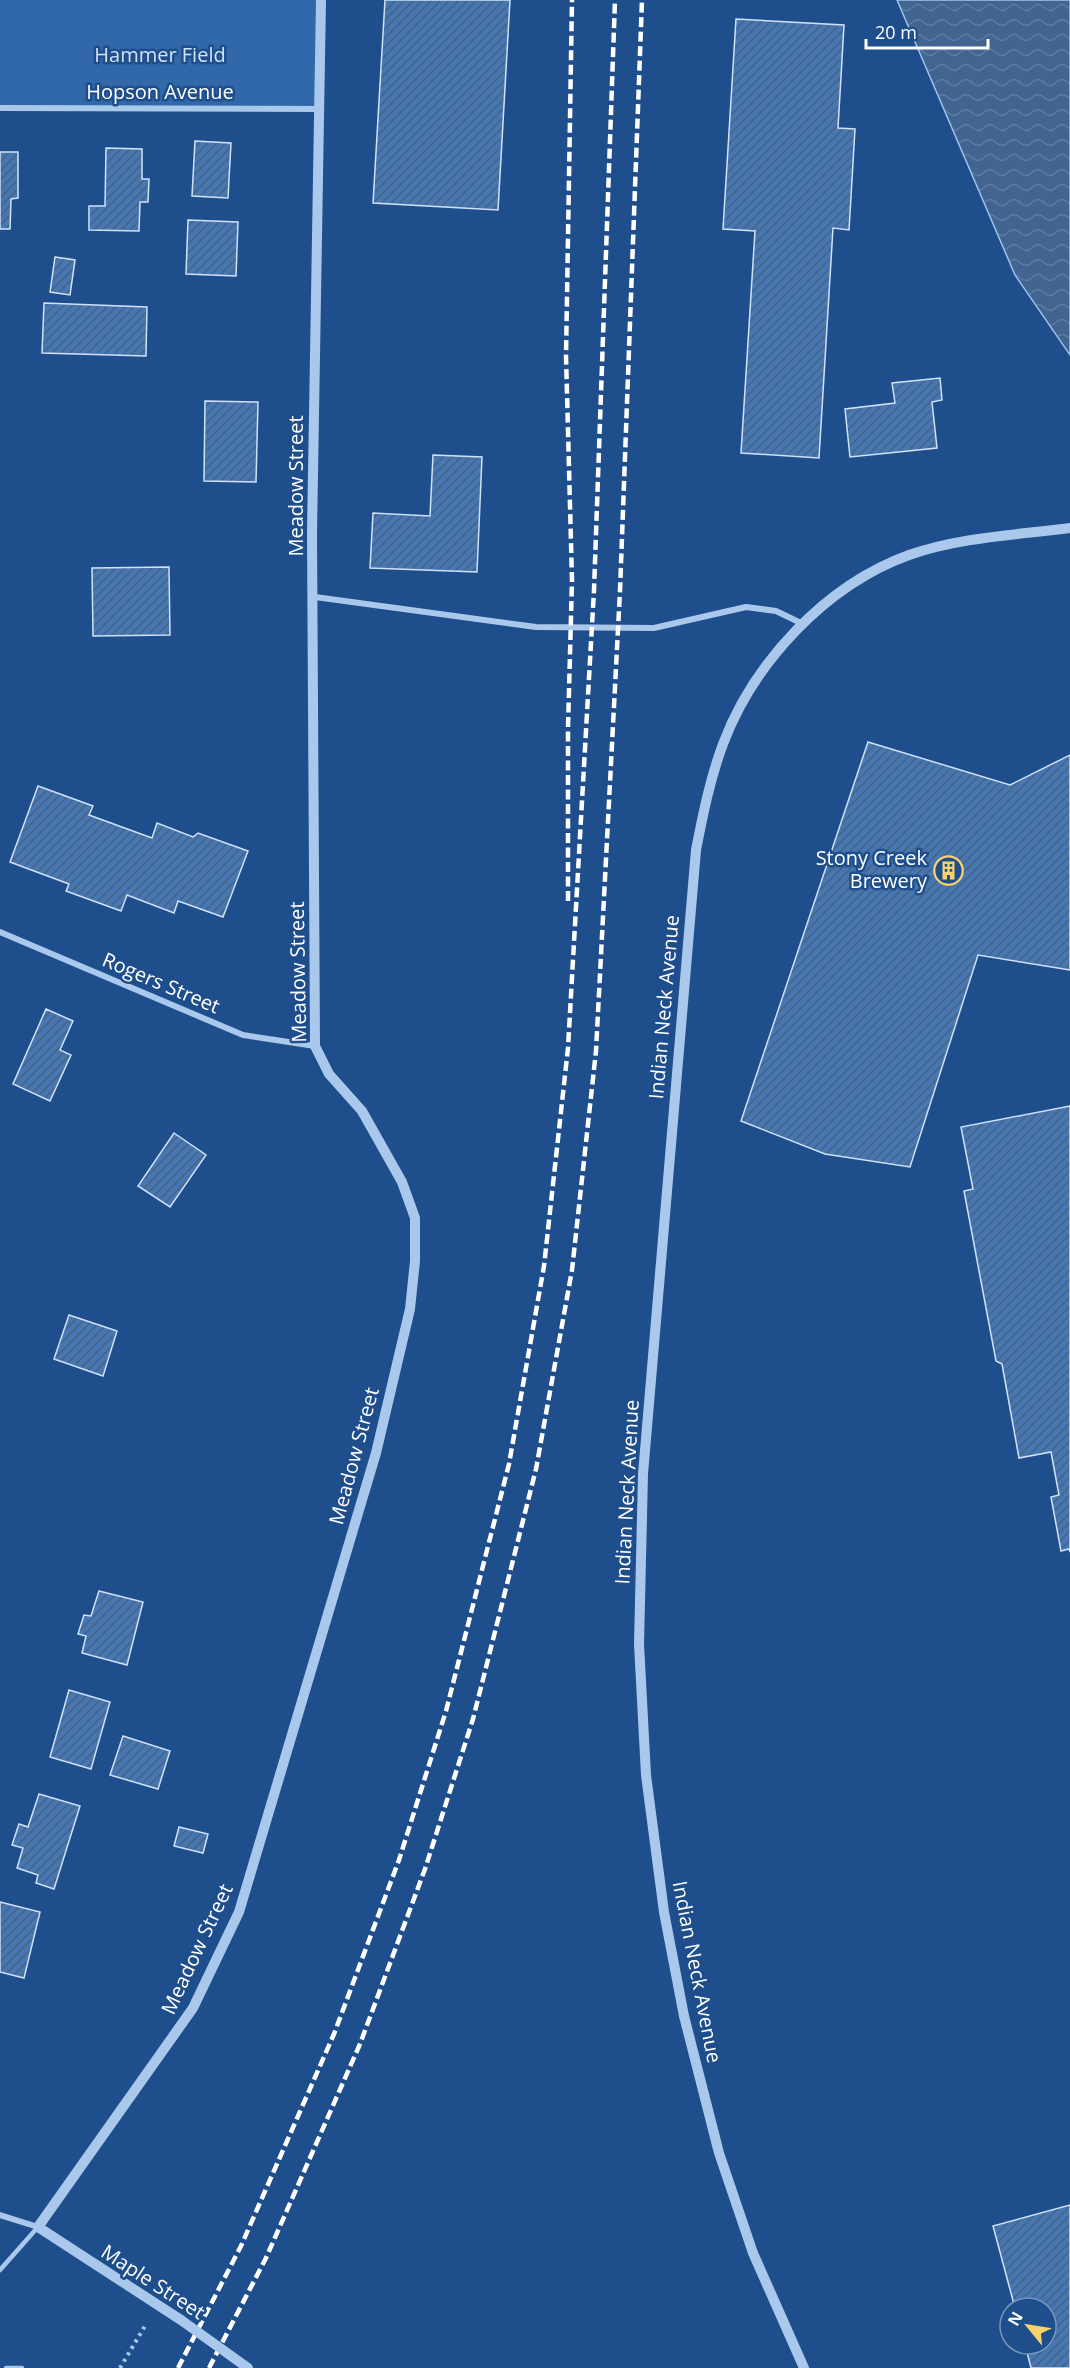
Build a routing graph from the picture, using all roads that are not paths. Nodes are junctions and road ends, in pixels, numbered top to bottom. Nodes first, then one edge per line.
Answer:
1 (321, 0) edge
2 (0, 108) edge
3 (321, 109) junction
4 (1070, 528) edge
5 (315, 597) junction
6 (803, 624) junction
7 (0, 932) edge
8 (315, 1046) junction
9 (0, 2215) edge
10 (38, 2228) junction
11 (0, 2270) edge
12 (6, 2368) edge
13 (22, 2368) edge
14 (248, 2368) edge
15 (804, 2368) edge

1 - 3 street, Meadow Street
2 - 3 street, Hopson Avenue
3 - 5 street, Meadow Street
4 - 6 street, Indian Neck Avenue
5 - 6 street
5 - 8 street, Meadow Street
6 - 15 street, Indian Neck Avenue
7 - 8 street, Rogers Street
8 - 10 street, Meadow Street
9 - 10 street
10 - 11 lane
10 - 14 street, Maple Street, bridge
12 - 13 lane

